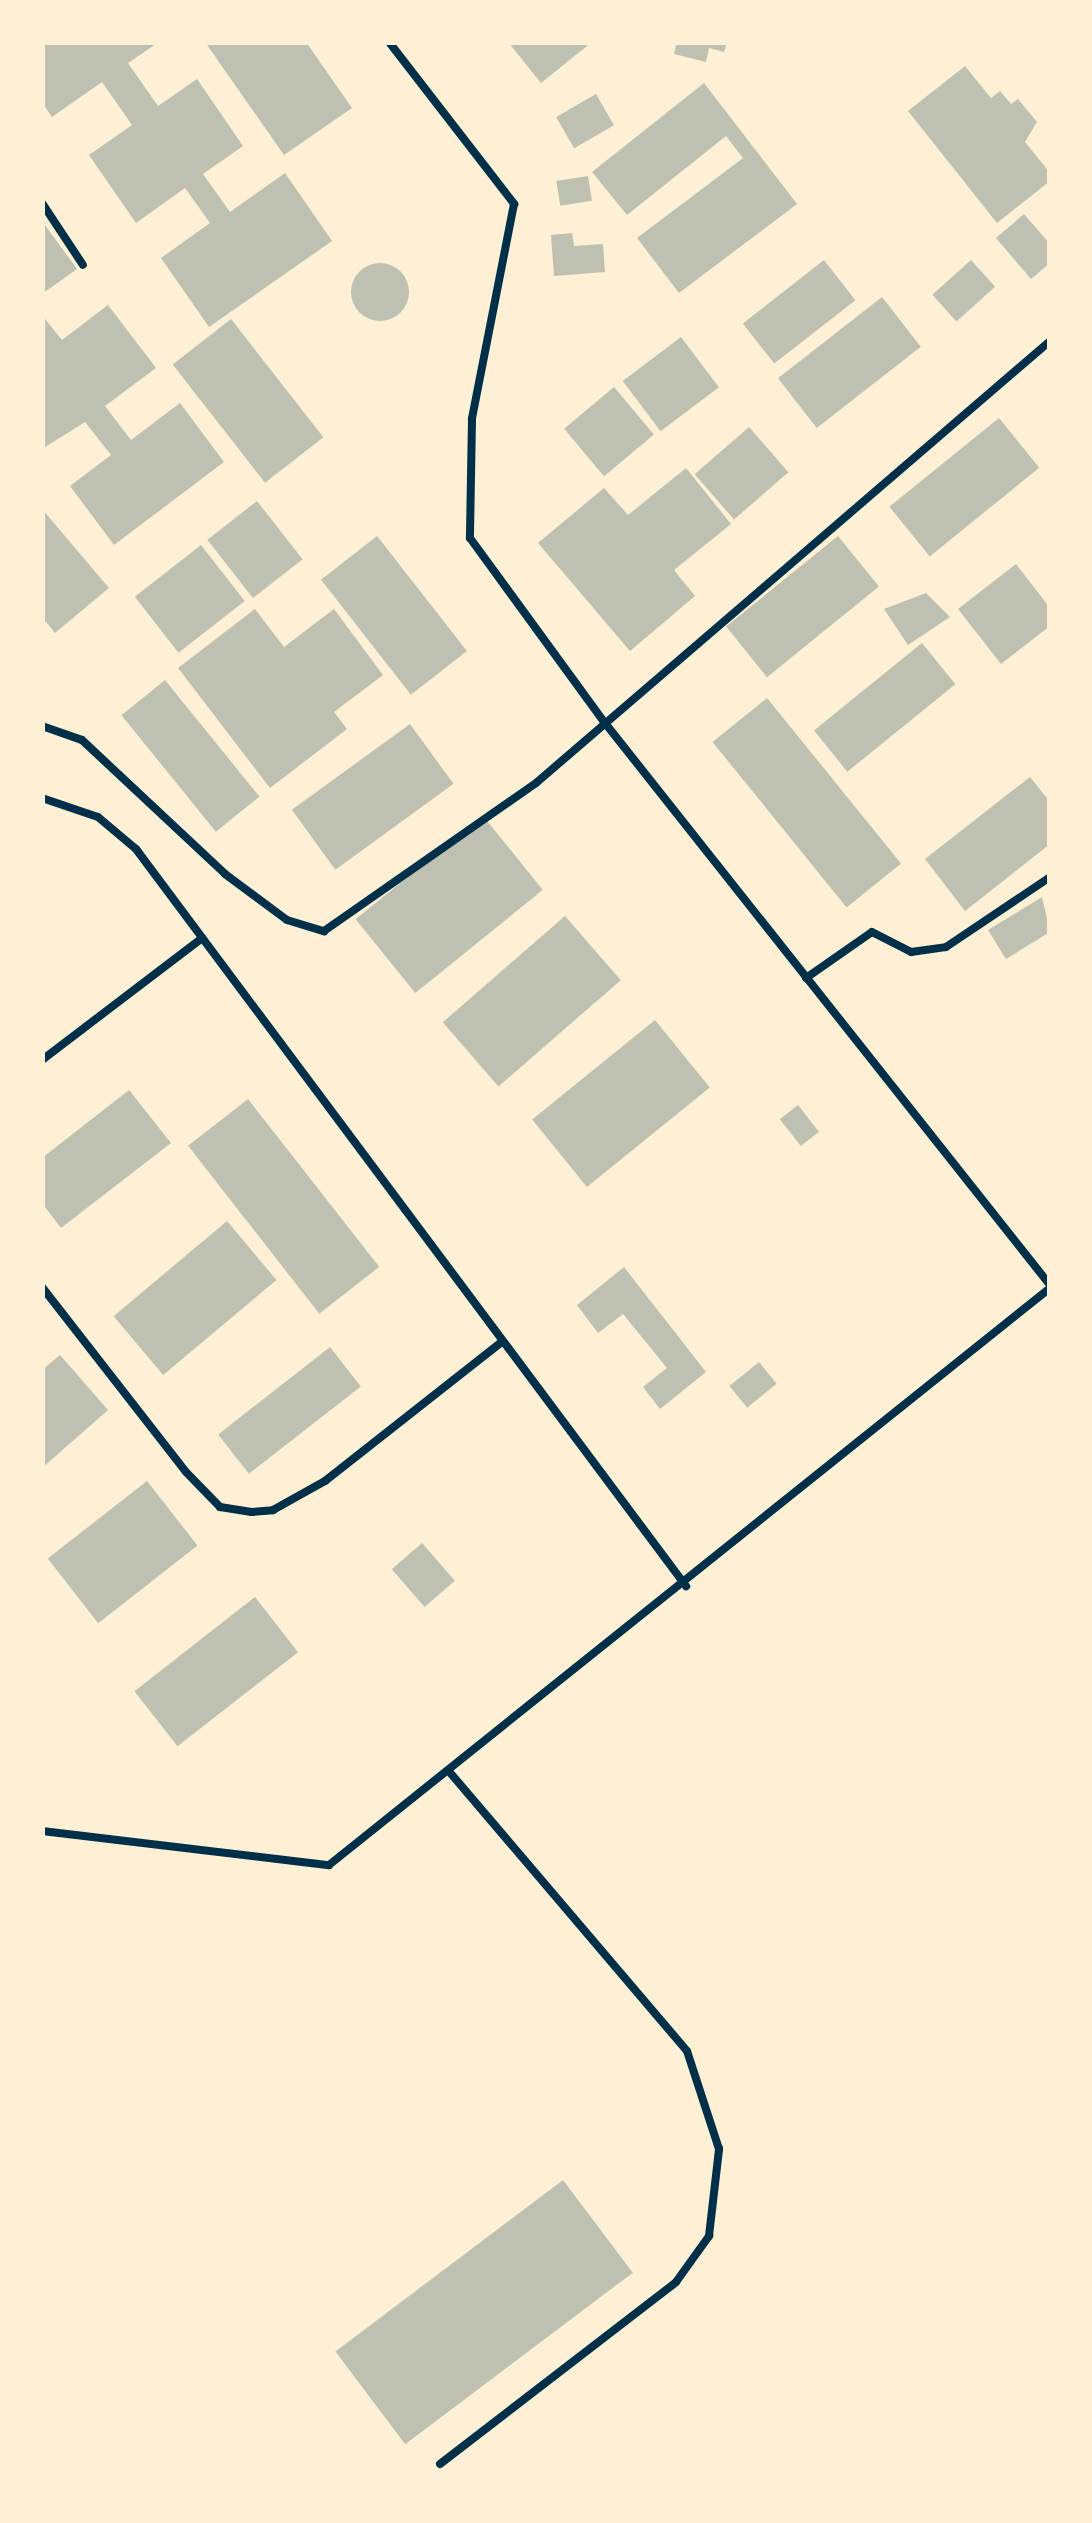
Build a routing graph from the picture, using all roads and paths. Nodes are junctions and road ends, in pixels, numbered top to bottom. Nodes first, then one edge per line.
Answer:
1 (389, 42) edge
2 (42, 203) edge
3 (83, 265) dead end
4 (1050, 341) edge
5 (605, 723) junction
6 (42, 726) edge
7 (42, 798) edge
8 (1050, 877) edge
9 (202, 938) junction
10 (806, 978) junction
11 (42, 1060) edge
12 (42, 1287) edge
13 (1050, 1287) edge
14 (503, 1341) junction
15 (686, 1586) junction
16 (450, 1773) junction
17 (42, 1831) edge
18 (440, 2464) dead end

1 - 5 lane
2 - 3 lane
4 - 5 lane
5 - 6 lane
5 - 10 lane
7 - 9 lane
8 - 10 lane
9 - 11 lane
9 - 14 lane
10 - 13 lane
12 - 14 lane
13 - 15 lane
14 - 15 lane
15 - 16 lane
16 - 17 lane
16 - 18 lane

